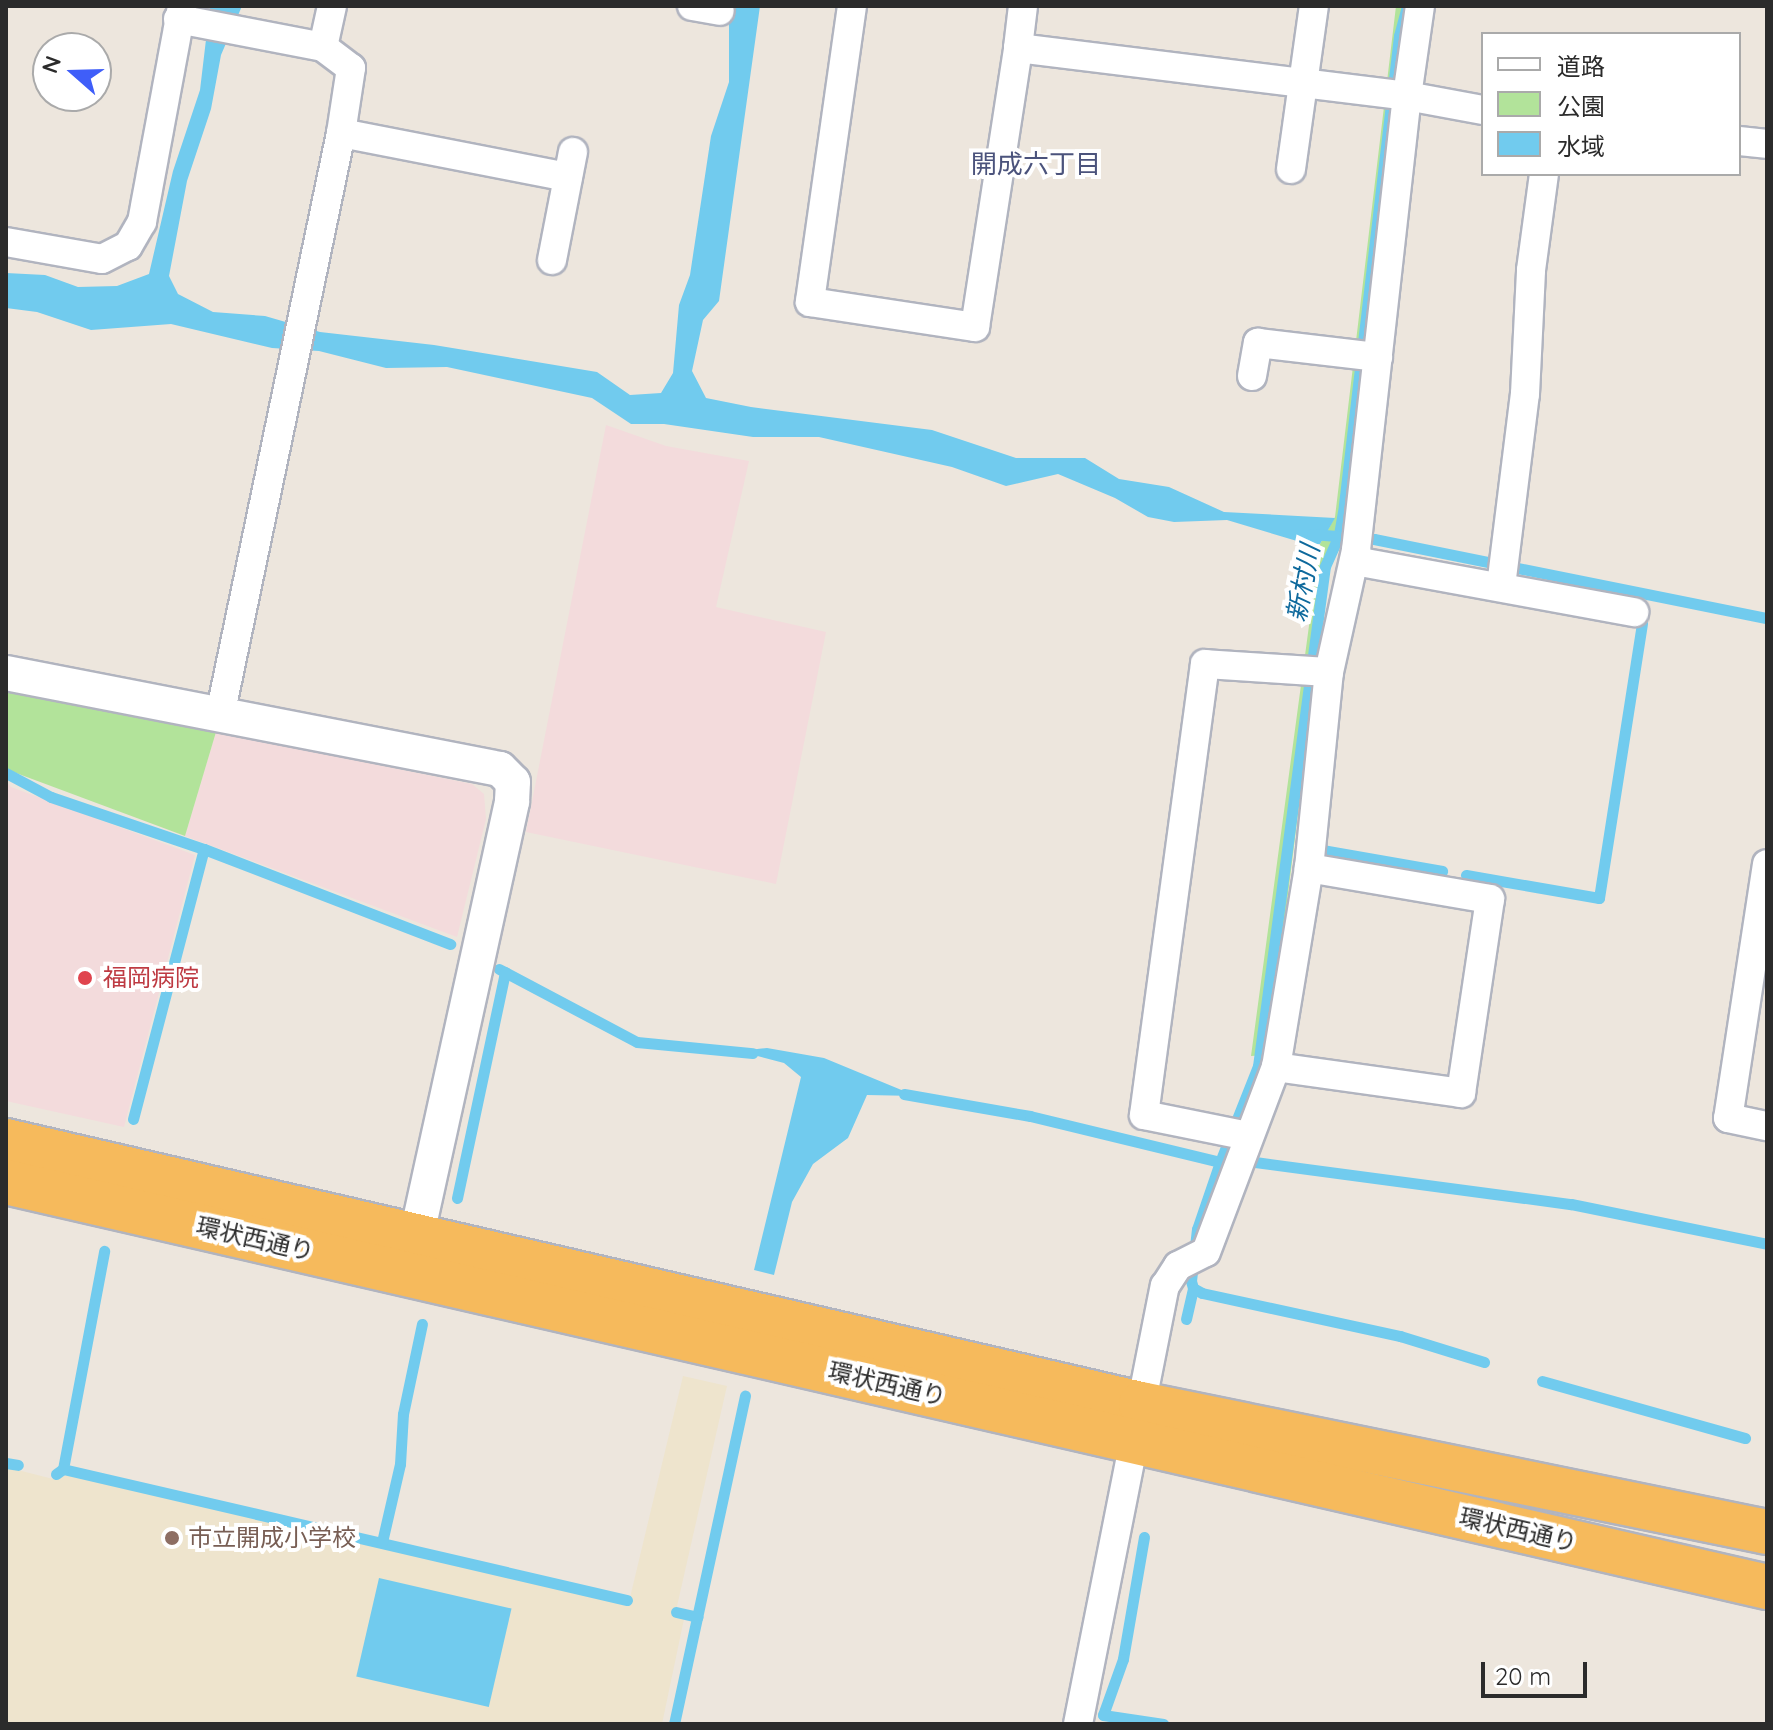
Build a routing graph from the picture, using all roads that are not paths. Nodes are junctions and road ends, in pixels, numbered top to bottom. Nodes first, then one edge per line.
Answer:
1 (332, 6) edge
2 (692, 6) edge
3 (852, 6) edge
4 (1023, 6) edge
5 (1314, 6) edge
6 (1420, 6) edge
7 (720, 11) dead end
8 (187, 16) edge
9 (323, 47) junction
10 (1018, 48) junction
11 (1303, 83) junction
12 (1407, 96) junction
13 (1481, 110) edge
14 (341, 133) junction
15 (1741, 141) edge
16 (1767, 144) edge
17 (1291, 169) dead end
18 (1544, 176) edge
19 (6, 242) edge
20 (552, 260) dead end
21 (1378, 357) junction
22 (1252, 376) dead end
23 (1357, 544) junction
24 (1502, 578) dead end
25 (1634, 612) dead end
26 (1313, 671) junction
27 (6, 673) edge
28 (220, 715) junction
29 (1767, 864) edge
30 (1309, 868) junction
31 (1276, 1067) junction
32 (1767, 1126) edge
33 (6, 1141) edge
34 (1236, 1145) junction
35 (6, 1182) edge
36 (417, 1234) junction
37 (1138, 1423) junction
38 (1767, 1532) edge
39 (1767, 1587) edge
40 (1078, 1724) edge

1 - 9 street
2 - 7 street
3 - 10 street
4 - 10 street
5 - 11 street
6 - 12 street
8 - 9 street
8 - 19 street
9 - 14 street
10 - 11 street
11 - 12 street
11 - 17 street
12 - 13 street
12 - 21 street
14 - 20 street
14 - 28 street
15 - 16 street
18 - 24 street
21 - 22 street
21 - 23 street
23 - 25 street
23 - 26 street
26 - 30 street
26 - 34 street
27 - 28 street
28 - 36 street
29 - 32 street
30 - 31 street
30 - 31 street
31 - 34 street
33 - 36 highway, 環状西通り
34 - 37 street
35 - 37 highway, 環状西通り
36 - 37 highway, 環状西通り
37 - 38 highway, 環状西通り
37 - 39 highway, 環状西通り
37 - 40 street

